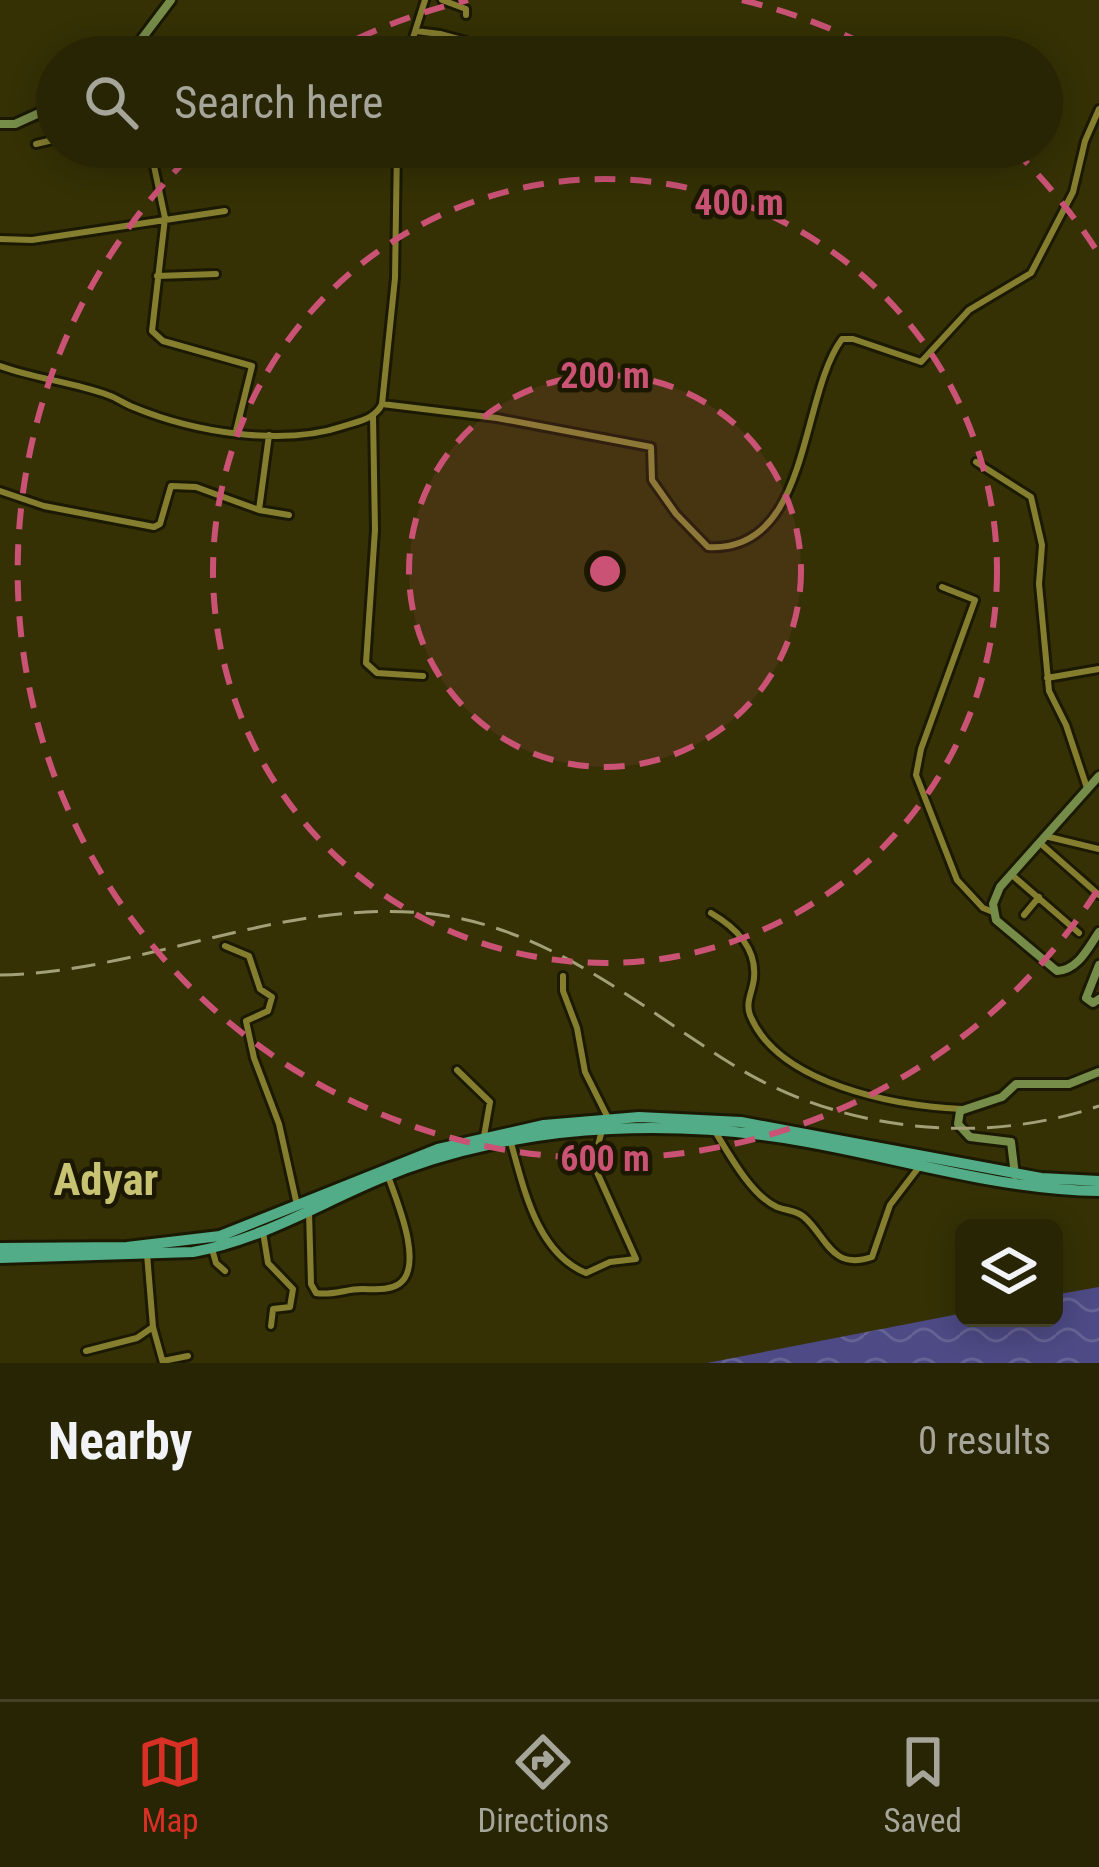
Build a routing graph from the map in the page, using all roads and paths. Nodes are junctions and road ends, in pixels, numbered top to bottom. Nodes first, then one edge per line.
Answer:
1 (171, 0) edge
2 (425, 0) edge
3 (440, 2) edge
4 (466, 15) dead end
5 (416, 32) junction
6 (144, 36) edge
7 (415, 36) edge
8 (447, 36) edge
9 (1099, 109) edge
10 (36, 114) edge
11 (0, 124) edge
12 (154, 168) edge
13 (397, 168) edge
14 (225, 211) dead end
15 (165, 218) junction
16 (0, 239) edge
17 (216, 274) dead end
18 (158, 276) junction
19 (0, 366) edge
20 (382, 404) junction
21 (373, 416) junction
22 (236, 431) junction
23 (269, 436) junction
24 (976, 462) dead end
25 (0, 491) edge
26 (259, 510) junction
27 (289, 514) dead end
28 (942, 587) dead end
29 (1099, 670) edge
30 (423, 676) dead end
31 (1047, 678) junction
32 (1099, 776) edge
33 (1087, 788) junction
34 (1042, 839) junction
35 (1099, 849) edge
36 (1012, 874) junction
37 (1099, 895) edge
38 (1039, 897) junction
39 (993, 912) junction
40 (711, 914) dead end
41 (1024, 915) dead end
42 (1099, 932) edge
43 (1079, 933) dead end
44 (225, 946) dead end
45 (1099, 964) edge
46 (563, 976) dead end
47 (1099, 999) edge
48 (458, 1070) dead end
49 (1099, 1072) edge
50 (962, 1109) junction
51 (606, 1125) junction
52 (715, 1130) junction
53 (484, 1138) junction
54 (511, 1143) junction
55 (920, 1165) junction
56 (378, 1176) junction
57 (1015, 1178) junction
58 (1099, 1181) edge
59 (1099, 1191) edge
60 (303, 1208) junction
61 (263, 1232) junction
62 (0, 1248) edge
63 (212, 1249) junction
64 (147, 1255) junction
65 (0, 1258) edge
66 (225, 1271) dead end
67 (271, 1326) dead end
68 (152, 1327) junction
69 (86, 1351) dead end
70 (188, 1356) dead end
71 (163, 1362) edge

1 - 6 main road
2 - 5 street
3 - 4 street
5 - 7 street
5 - 8 street
9 - 20 street
10 - 11 main road
12 - 15 street
13 - 20 street
14 - 15 street
15 - 16 street
15 - 18 street
17 - 18 street
18 - 22 street
19 - 22 street
20 - 21 street
21 - 23 street
21 - 30 street
22 - 23 street
23 - 26 street
24 - 31 street
25 - 26 street
26 - 27 street
28 - 39 street
29 - 31 street
31 - 33 street
32 - 33 main road
33 - 34 main road
34 - 35 street
34 - 36 main road
34 - 37 street
36 - 38 street
36 - 39 main road
38 - 41 street
38 - 43 street
39 - 42 main road
40 - 50 street
44 - 60 street
45 - 47 main road
46 - 51 street
48 - 53 street
49 - 50 main road
50 - 57 main road
51 - 52 highway
51 - 53 highway
51 - 54 highway
51 - 54 street
51 - 57 highway
52 - 55 highway
52 - 55 street
53 - 56 highway
54 - 56 highway
55 - 57 highway
56 - 60 highway
56 - 60 street
57 - 58 highway
57 - 59 highway
60 - 61 highway
60 - 62 highway
61 - 63 highway
61 - 67 street
63 - 64 highway
63 - 66 street
64 - 65 highway
64 - 68 street
68 - 69 street
68 - 71 street
70 - 71 street

